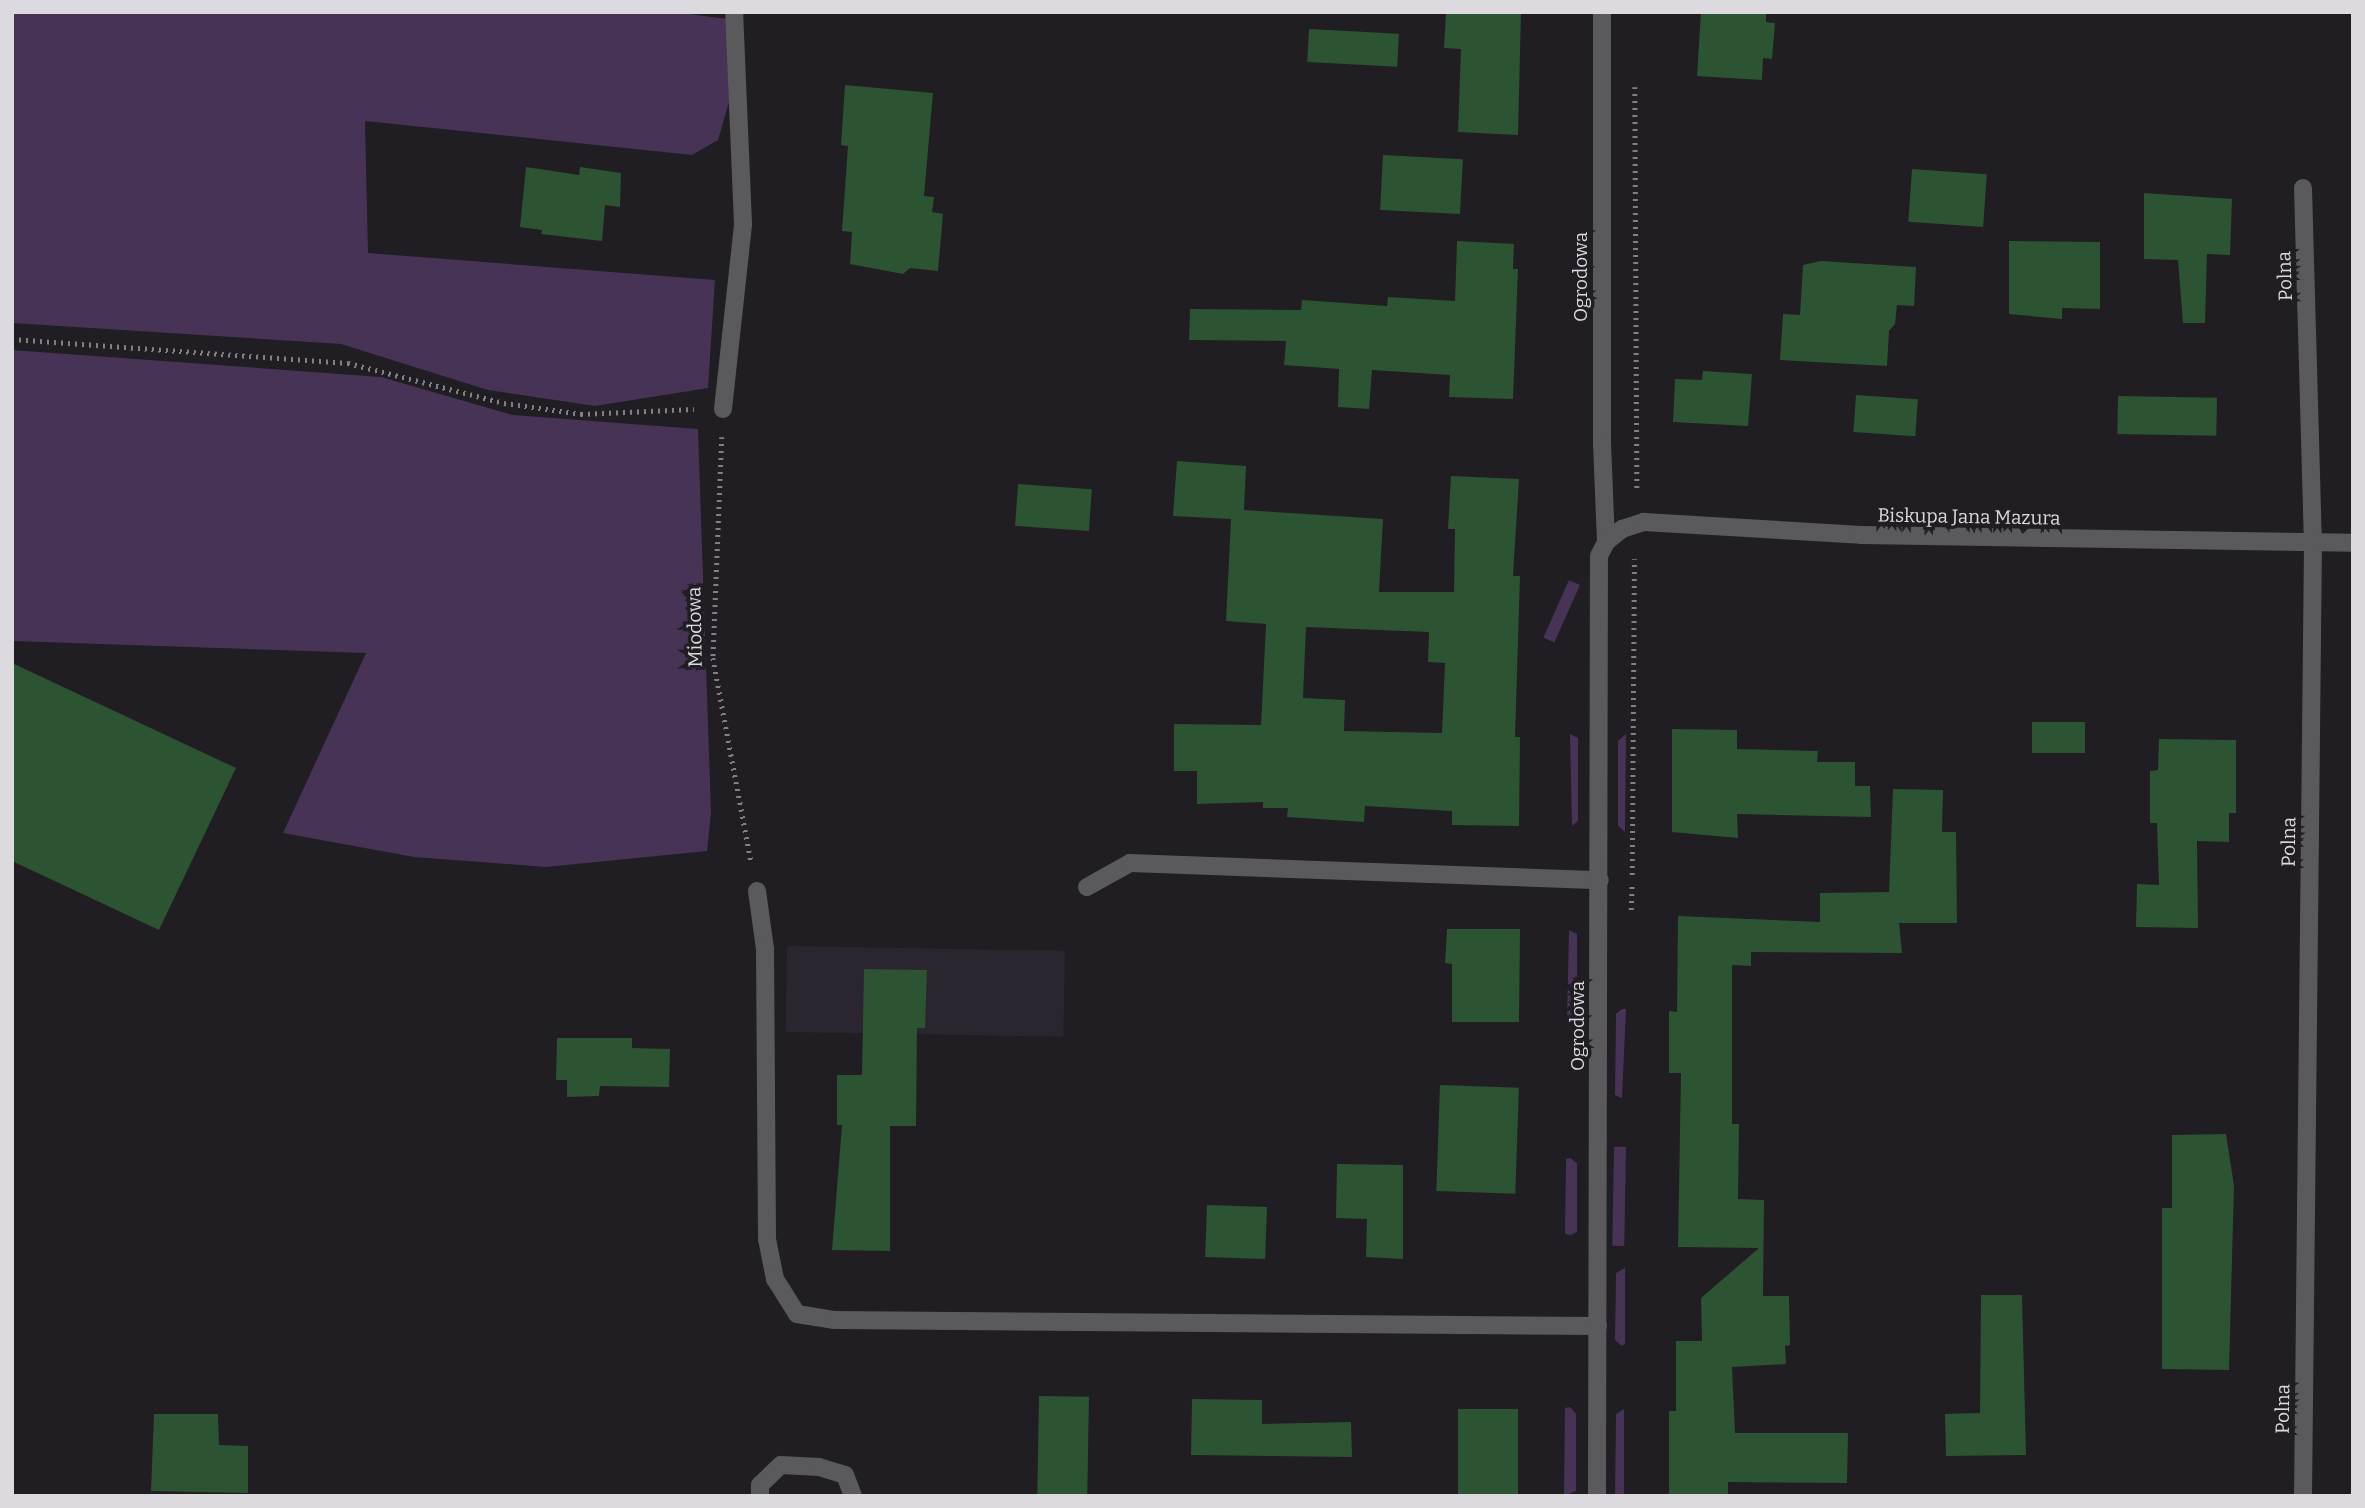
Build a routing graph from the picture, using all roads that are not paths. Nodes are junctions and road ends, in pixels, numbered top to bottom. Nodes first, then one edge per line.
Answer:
1 (734, 12) edge
2 (1602, 12) edge
3 (2303, 188) dead end
4 (723, 408) road end
5 (2313, 543) junction
6 (2353, 543) edge
7 (1602, 549) junction
8 (1600, 880) junction
9 (1087, 887) dead end
10 (757, 891) road end
11 (1598, 1326) junction
12 (760, 1496) edge
13 (853, 1496) edge
14 (1597, 1496) edge
15 (2304, 1496) edge

1 - 4 street
2 - 7 street, Ogrodowa
3 - 5 street, Polna
5 - 6 street, Biskupa Jana Mazura
5 - 7 street, Biskupa Jana Mazura
5 - 15 street, Polna
7 - 8 street, Ogrodowa
8 - 9 street
8 - 11 street, Ogrodowa
10 - 11 street
11 - 14 street, Ogrodowa
12 - 13 street

